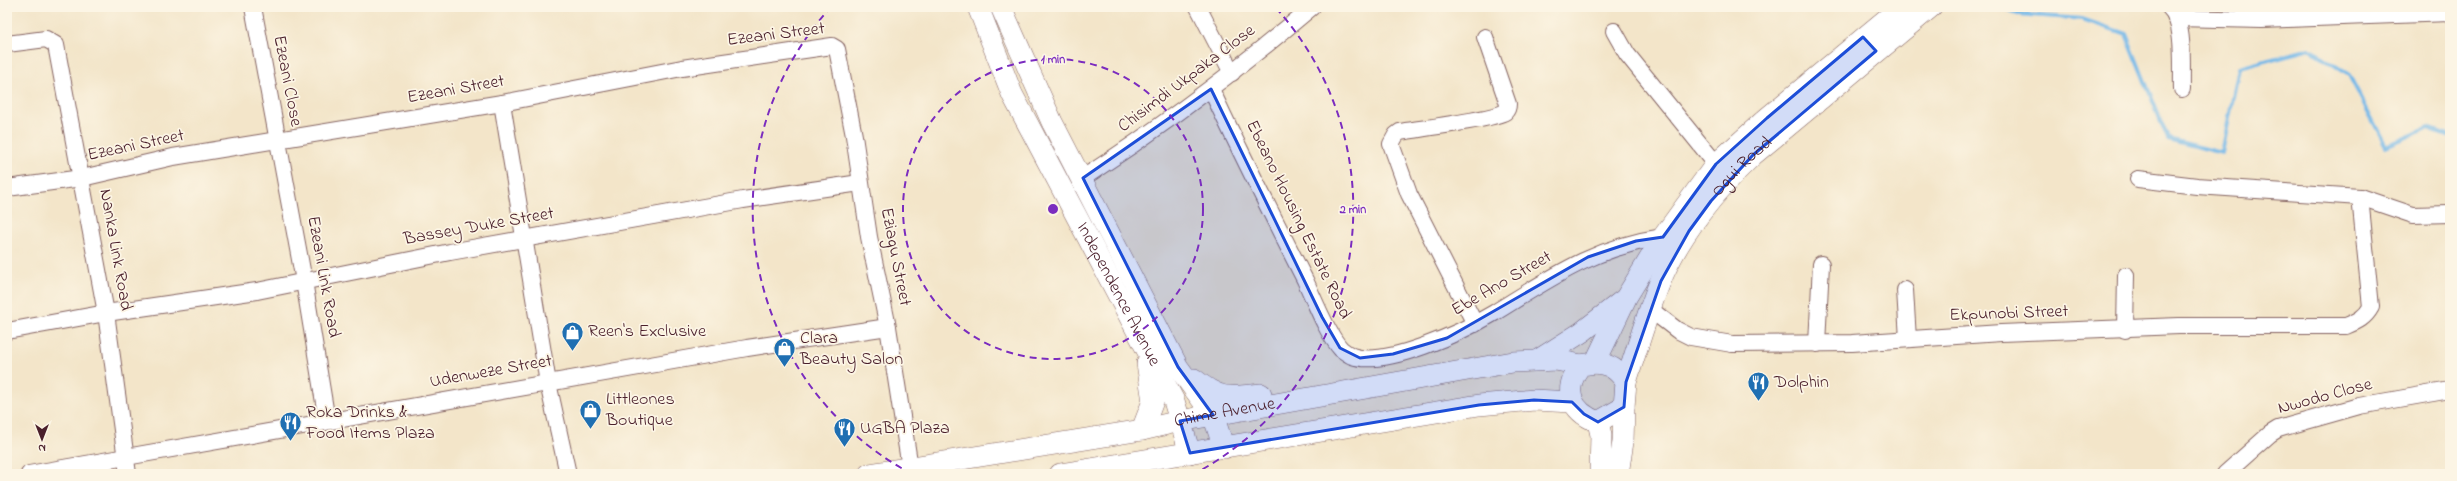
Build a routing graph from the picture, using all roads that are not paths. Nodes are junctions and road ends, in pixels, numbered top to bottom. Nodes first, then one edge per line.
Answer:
1 (253, 7) edge
2 (978, 7) edge
3 (1001, 7) edge
4 (1198, 7) edge
5 (1312, 7) edge
6 (1900, 7) edge
7 (1931, 7) edge
8 (2172, 12) edge
9 (2450, 13) edge
10 (1614, 31) dead end
11 (1485, 37) dead end
12 (7, 44) edge
13 (1870, 44) junction
14 (837, 49) joint
15 (1232, 73) junction
16 (1212, 89) junction
17 (2182, 89) dead end
18 (502, 103) junction
19 (1773, 125) junction
20 (278, 140) junction
21 (1716, 164) junction
22 (82, 178) junction
23 (1083, 178) junction
24 (2138, 179) dead end
25 (860, 183) junction
26 (7, 188) edge
27 (2360, 197) junction
28 (2450, 214) edge
29 (1662, 237) junction
30 (524, 240) junction
31 (1821, 264) dead end
32 (2126, 274) dead end
33 (304, 281) junction
34 (1905, 290) dead end
35 (1627, 296) junction
36 (1651, 310) junction
37 (106, 313) junction
38 (1475, 324) junction
39 (888, 327) junction
40 (2125, 330) junction
41 (7, 331) edge
42 (1908, 339) junction
43 (1817, 344) junction
44 (1145, 346) junction
45 (1360, 358) joint
46 (1538, 360) junction
47 (1588, 364) junction
48 (1178, 367) junction
49 (1626, 382) junction
50 (548, 383) junction
51 (2450, 390) edge
52 (1343, 392) junction
53 (1572, 402) junction
54 (1624, 407) junction
55 (1213, 415) junction
56 (327, 421) junction
57 (1180, 421) junction
58 (1598, 422) junction
59 (1142, 430) junction
60 (1224, 448) junction
61 (1190, 454) junction
62 (125, 457) junction
63 (910, 470) edge
64 (29, 474) edge
65 (128, 474) edge
66 (568, 474) edge
67 (869, 474) edge
68 (1060, 474) edge
69 (1600, 474) edge
70 (1618, 474) edge
71 (2225, 474) edge

1 - 20 street, Ezeani Close
2 - 44 main road, Independence Avenue
3 - 23 main road, Independence Avenue
4 - 15 street
5 - 15 street, Chisimdi Ukpaka Close
6 - 13 main road, Ogui Road
7 - 13 main road, Ogui Road
8 - 9 street
8 - 17 street
10 - 21 street
11 - 38 street
12 - 22 street, Nanka Link Road
13 - 19 main road, Ogui Road
14 - 18 street, Ezeani Street
14 - 25 street, Eziagu Street
15 - 16 street, Chisimdi Ukpaka Close
16 - 23 street, Chisimdi Ukpaka Close
16 - 45 street, Ebeano Housing Estate Road
18 - 20 street, Ezeani Street
18 - 30 street
19 - 21 main road, Ogui Road
19 - 36 main road, Ogui Road
20 - 22 street, Ezeani Street
20 - 33 street, Ezeani Link Road
21 - 29 main road, Ogui Road
22 - 26 street, Ezeani Street
22 - 37 street, Nanka Link Road
23 - 48 main road, Independence Avenue
24 - 27 street
25 - 30 street, Bassey Duke Street
25 - 39 street, Eziagu Street
27 - 28 street
27 - 40 street, Ekpunobi Street
29 - 35 main road, Ogui Road
29 - 38 street, Ebe Ano Street
30 - 33 street, Bassey Duke Street
30 - 50 street
31 - 43 street
32 - 40 street
33 - 37 street, Bassey Duke Street
33 - 56 street, Ezeani Link Road
34 - 42 street
35 - 46 main road
35 - 47 main road, Ogui Road
36 - 43 street, Ekpunobi Street
36 - 49 main road, Ogui Road
37 - 41 street, Bassey Duke Street
37 - 62 street, Nanka Link Road
38 - 45 street, Ebe Ano Street
39 - 50 street, Udenweze Street
39 - 63 street, Eziagu Street
40 - 42 street, Ekpunobi Street
42 - 43 street, Ekpunobi Street
44 - 57 main road, Independence Avenue
44 - 59 main road
46 - 47 main road, Chime Avenue
46 - 52 main road, Chime Avenue
47 - 49 main road
47 - 53 main road
48 - 52 main road
48 - 55 main road, Independence Avenue
49 - 54 main road
50 - 56 street, Udenweze Street
50 - 66 street
51 - 71 street, Nwodo Close
52 - 55 main road, Chime Avenue
53 - 58 main road
53 - 60 main road, Chime Avenue
54 - 58 main road
54 - 70 main road
55 - 57 main road, Chime Avenue
55 - 60 main road, Independence Avenue
56 - 62 street, Udenweze Street
57 - 59 main road, Chime Avenue
57 - 61 main road, Independence Avenue
58 - 69 main road
59 - 63 main road, Chime Avenue
60 - 61 main road, Chime Avenue
61 - 68 main road, Chime Avenue
62 - 64 street, Udenweze Street
62 - 65 street, Nanka Link Road
63 - 67 main road, Chime Avenue

